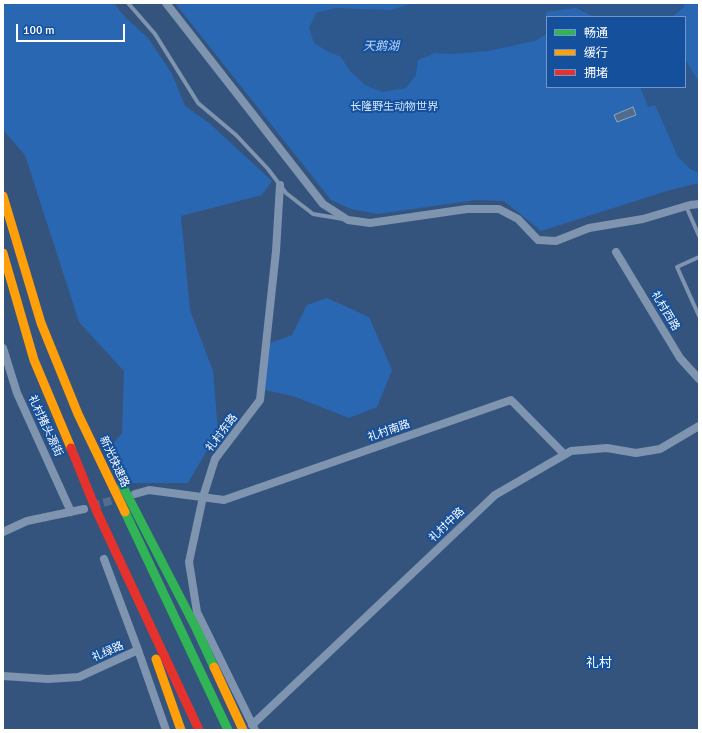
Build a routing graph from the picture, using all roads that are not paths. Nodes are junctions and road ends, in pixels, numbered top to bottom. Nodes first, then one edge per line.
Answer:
1 (128, 3) edge
2 (166, 3) edge
3 (280, 185) junction
4 (3, 196) edge
5 (699, 204) edge
6 (686, 206) junction
7 (348, 220) junction
8 (699, 236) edge
9 (616, 252) dead end
10 (3, 253) edge
11 (699, 257) edge
12 (699, 316) edge
13 (3, 348) edge
14 (62, 373) junction
15 (699, 379) edge
16 (699, 426) edge
17 (564, 454) junction
18 (135, 494) dead end
19 (203, 497) junction
20 (84, 509) tunnel mouth
21 (71, 512) junction
22 (3, 532) edge
23 (104, 559) dead end
24 (126, 578) junction
25 (138, 650) junction
26 (3, 676) edge
27 (253, 728) edge
28 (166, 730) edge
29 (181, 730) edge
30 (198, 730) edge
31 (228, 730) edge
32 (243, 730) edge

1 - 3 lane
2 - 7 street
3 - 7 lane
3 - 19 street, 礼村东路
4 - 14 highway, 新光快速路
5 - 6 street
6 - 7 street
6 - 8 lane
9 - 15 street, 礼村西路
10 - 24 highway
11 - 12 lane
13 - 21 street, 礼村猪头源街
14 - 31 highway, 新光快速路
14 - 32 highway
16 - 17 street, 礼村中路
17 - 19 street, 礼村南路
17 - 27 street, 礼村中路
18 - 19 street
19 - 27 street, 礼村东路
20 - 21 street
21 - 22 street
23 - 25 street
24 - 29 highway
24 - 30 highway
25 - 26 street, 礼绿路
25 - 28 street, 礼绿路

